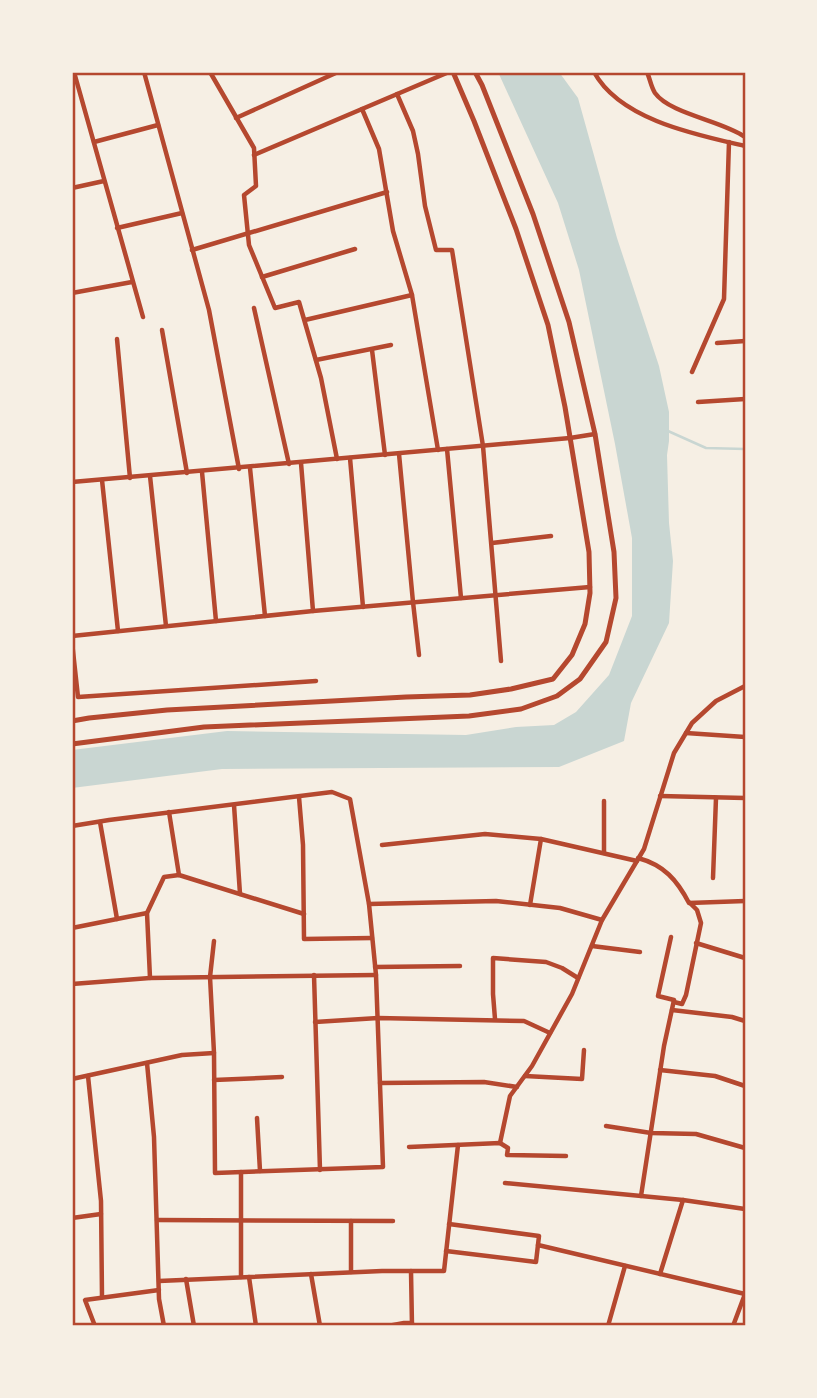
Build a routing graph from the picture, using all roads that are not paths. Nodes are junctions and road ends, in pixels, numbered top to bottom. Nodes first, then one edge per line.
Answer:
1 (73, 72) edge
2 (144, 72) edge
3 (210, 72) edge
4 (338, 72) edge
5 (451, 72) edge
6 (475, 72) edge
7 (594, 72) edge
8 (647, 72) edge
9 (397, 94) junction
10 (362, 109) junction
11 (236, 118) junction
12 (159, 125) junction
13 (745, 136) edge
14 (94, 142) junction
15 (729, 142) junction
16 (745, 146) edge
17 (254, 155) junction
18 (104, 181) junction
19 (72, 188) edge
20 (387, 192) junction
21 (183, 213) junction
22 (117, 228) junction
23 (248, 233) junction
24 (355, 249) dead end
25 (192, 250) junction
26 (262, 277) junction
27 (132, 282) junction
28 (72, 293) edge
29 (412, 295) junction
30 (254, 308) dead end
31 (143, 317) dead end
32 (304, 320) junction
33 (162, 330) dead end
34 (117, 339) dead end
35 (745, 341) edge
36 (717, 343) dead end
37 (391, 345) dead end
38 (372, 350) junction
39 (316, 360) junction
40 (692, 372) dead end
41 (745, 399) edge
42 (698, 402) dead end
43 (595, 434) junction
44 (570, 438) junction
45 (483, 446) junction
46 (447, 449) junction
47 (438, 450) junction
48 (399, 454) junction
49 (385, 455) junction
50 (350, 458) junction
51 (337, 460) junction
52 (301, 463) junction
53 (289, 464) junction
54 (239, 468) junction
55 (250, 468) junction
56 (202, 472) junction
57 (187, 473) junction
58 (150, 476) junction
59 (130, 478) junction
60 (102, 480) junction
61 (72, 482) edge
62 (551, 536) dead end
63 (492, 543) junction
64 (590, 587) junction
65 (496, 595) junction
66 (461, 598) junction
67 (412, 602) junction
68 (363, 607) junction
69 (313, 611) junction
70 (265, 616) junction
71 (216, 621) junction
72 (166, 626) junction
73 (118, 631) junction
74 (72, 636) edge
75 (72, 642) edge
76 (419, 655) dead end
77 (501, 661) dead end
78 (316, 681) dead end
79 (745, 686) edge
80 (72, 721) edge
81 (686, 733) junction
82 (745, 737) edge
83 (72, 744) edge
84 (660, 796) junction
85 (299, 797) junction
86 (716, 798) junction
87 (745, 799) edge
88 (604, 801) dead end
89 (234, 805) junction
90 (169, 813) junction
91 (100, 821) junction
92 (72, 826) edge
93 (541, 839) junction
94 (382, 845) dead end
95 (604, 853) junction
96 (637, 860) junction
97 (179, 875) junction
98 (713, 878) dead end
99 (240, 894) junction
100 (745, 901) edge
101 (689, 903) junction
102 (369, 904) junction
103 (530, 905) junction
104 (147, 913) junction
105 (304, 914) junction
106 (117, 919) junction
107 (602, 920) junction
108 (72, 928) edge
109 (671, 937) dead end
110 (372, 938) junction
111 (214, 941) dead end
112 (696, 943) junction
113 (592, 946) junction
114 (640, 952) dead end
115 (745, 958) edge
116 (460, 966) dead end
117 (375, 967) junction
118 (314, 975) junction
119 (376, 975) junction
120 (210, 977) junction
121 (150, 978) junction
122 (578, 978) junction
123 (72, 984) edge
124 (674, 1002) junction
125 (672, 1010) junction
126 (378, 1018) junction
127 (495, 1019) junction
128 (745, 1021) edge
129 (315, 1022) junction
130 (550, 1033) junction
131 (584, 1050) dead end
132 (214, 1053) junction
133 (147, 1063) junction
134 (660, 1070) junction
135 (88, 1076) junction
136 (524, 1076) junction
137 (282, 1077) dead end
138 (72, 1079) edge
139 (214, 1080) junction
140 (380, 1083) junction
141 (745, 1086) edge
142 (517, 1087) junction
143 (257, 1118) dead end
144 (606, 1126) dead end
145 (651, 1133) junction
146 (500, 1143) junction
147 (458, 1145) junction
148 (409, 1147) dead end
149 (745, 1148) edge
150 (566, 1156) dead end
151 (320, 1170) junction
152 (260, 1171) junction
153 (241, 1172) junction
154 (505, 1184) dead end
155 (641, 1196) junction
156 (683, 1200) junction
157 (745, 1209) edge
158 (101, 1214) junction
159 (72, 1218) edge
160 (157, 1220) junction
161 (241, 1220) junction
162 (351, 1221) junction
163 (393, 1221) dead end
164 (449, 1224) junction
165 (538, 1245) junction
166 (446, 1251) junction
167 (625, 1266) junction
168 (411, 1271) junction
169 (352, 1272) junction
170 (311, 1274) junction
171 (660, 1275) junction
172 (249, 1276) junction
173 (240, 1277) junction
174 (186, 1279) junction
175 (159, 1281) junction
176 (159, 1290) junction
177 (102, 1297) junction
178 (412, 1325) edge
179 (95, 1326) edge
180 (164, 1326) edge
181 (194, 1326) edge
182 (256, 1326) edge
183 (320, 1326) edge
184 (388, 1326) edge
185 (608, 1326) edge
186 (733, 1326) edge

1 - 14 street
2 - 12 street
3 - 11 street
4 - 11 street
5 - 9 street
5 - 44 street
6 - 43 street
7 - 15 street
8 - 13 street
9 - 10 street
9 - 45 street
10 - 17 street
10 - 20 street
11 - 17 street
12 - 14 street
12 - 21 street
14 - 18 street
15 - 16 street
15 - 40 street
17 - 23 street
18 - 19 street
18 - 22 street
20 - 23 street
20 - 29 street
21 - 22 street
21 - 25 street
22 - 27 street
23 - 25 street
23 - 26 street
24 - 26 street
25 - 54 street
26 - 32 street
27 - 28 street
27 - 31 street
29 - 32 street
29 - 47 street
30 - 53 street
32 - 39 street
33 - 57 street
34 - 59 street
35 - 36 street
37 - 38 street
38 - 39 street
38 - 49 street
39 - 51 street
41 - 42 street
43 - 44 street
43 - 83 street
44 - 45 street
44 - 64 street
45 - 46 street
45 - 63 street
46 - 47 street
46 - 66 street
47 - 48 street
48 - 49 street
48 - 67 street
49 - 50 street
50 - 51 street
50 - 68 street
51 - 52 street
52 - 53 street
52 - 69 street
53 - 55 street
54 - 55 street
54 - 56 street
55 - 70 street
56 - 57 street
56 - 71 street
57 - 58 street
58 - 59 street
58 - 72 street
59 - 60 street
60 - 61 street
60 - 73 street
62 - 63 street
63 - 65 street
64 - 65 street
64 - 80 street
65 - 66 street
65 - 77 street
66 - 67 street
67 - 68 street
67 - 76 street
68 - 69 street
69 - 70 street
70 - 71 street
71 - 72 street
72 - 73 street
73 - 74 street
75 - 78 street
79 - 81 street
81 - 82 street
81 - 84 street
84 - 86 street
84 - 96 street
85 - 89 street
85 - 102 street
85 - 105 street
86 - 87 street
86 - 98 street
88 - 95 street
89 - 90 street
89 - 99 street
90 - 91 street
90 - 97 street
91 - 92 street
91 - 106 street
93 - 94 street
93 - 95 street
93 - 103 street
95 - 96 street
96 - 101 street
96 - 107 street
97 - 99 street
97 - 104 street
99 - 105 street
100 - 101 street
101 - 112 street
102 - 103 street
102 - 110 street
103 - 107 street
104 - 106 street
104 - 121 street
105 - 110 street
106 - 108 street
107 - 113 street
109 - 124 street
110 - 117 street
111 - 120 street
112 - 115 street
112 - 124 street
113 - 114 street
113 - 122 street
116 - 117 street
117 - 119 street
118 - 119 street
118 - 120 street
118 - 129 street
119 - 126 street
120 - 121 street
120 - 132 street
121 - 123 street
122 - 127 street
122 - 130 street
124 - 125 street
125 - 128 street
125 - 134 street
126 - 127 street
126 - 129 street
126 - 140 street
127 - 130 street
129 - 151 street
130 - 136 street
131 - 136 street
132 - 133 street
132 - 139 street
133 - 135 street
133 - 160 street
134 - 141 street
134 - 145 street
135 - 138 street
135 - 158 street
136 - 142 street
137 - 139 street
139 - 153 street
140 - 142 street
140 - 151 street
142 - 146 street
143 - 152 street
144 - 145 street
145 - 149 street
145 - 155 street
146 - 147 street
146 - 150 street
147 - 148 street
147 - 164 street
151 - 152 street
152 - 153 street
153 - 161 street
154 - 155 street
155 - 156 street
156 - 157 street
156 - 171 street
158 - 159 street
158 - 177 street
160 - 161 street
160 - 175 street
161 - 162 street
161 - 173 street
162 - 163 street
162 - 169 street
164 - 165 street
164 - 166 street
165 - 166 street
165 - 167 street
166 - 168 street
167 - 171 street
167 - 185 street
168 - 169 street
168 - 178 street
169 - 170 street
170 - 172 street
170 - 183 street
171 - 186 street
172 - 173 street
172 - 182 street
173 - 174 street
174 - 175 street
174 - 181 street
175 - 176 street
176 - 177 street
176 - 180 street
177 - 179 street
178 - 184 street

